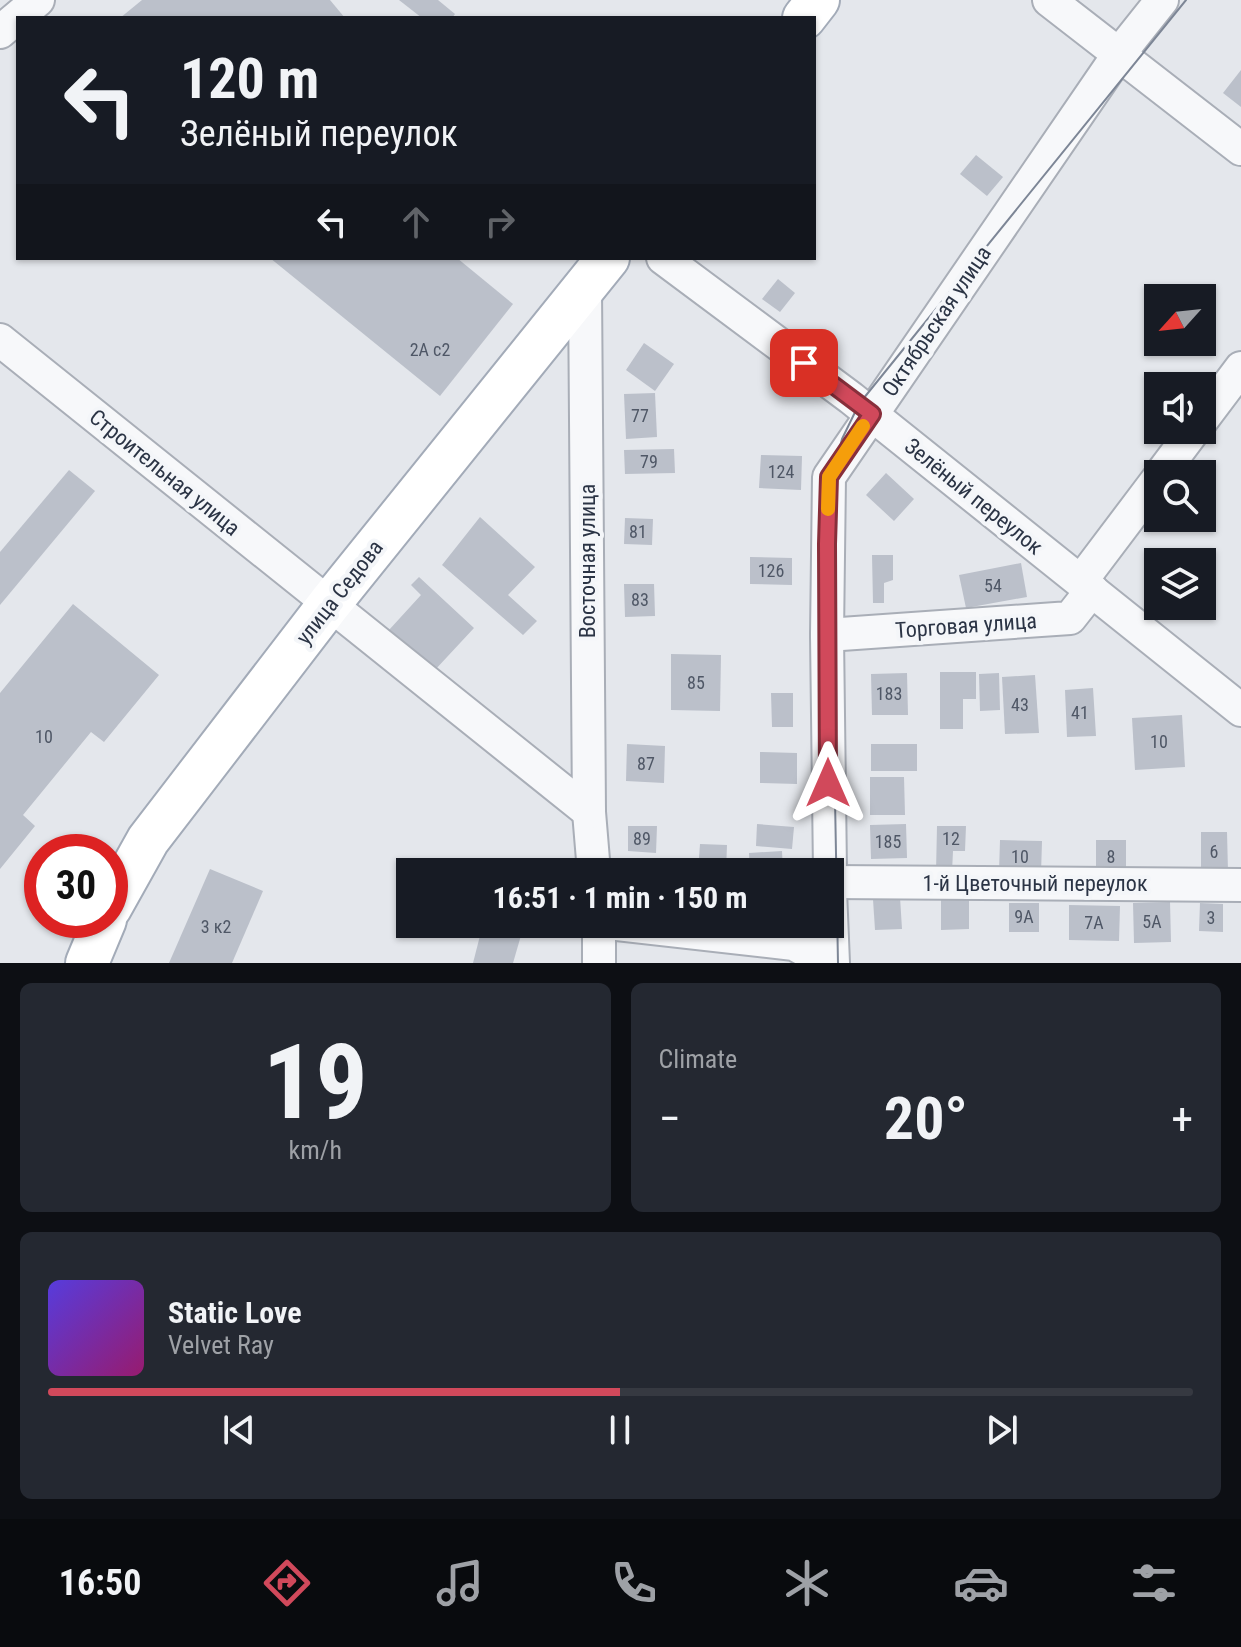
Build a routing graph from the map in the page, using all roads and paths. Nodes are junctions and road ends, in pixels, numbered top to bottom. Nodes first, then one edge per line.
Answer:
1 (38, 0) edge
2 (818, 0) edge
3 (1049, 0) edge
4 (1162, 0) edge
5 (19, 16) edge
6 (806, 16) edge
7 (16, 19) edge
8 (0, 32) edge
9 (1119, 54) junction
10 (1241, 149) edge
11 (666, 260) edge
12 (597, 273) edge
13 (0, 340) edge
14 (1241, 368) edge
15 (1216, 401) edge
16 (872, 414) junction
17 (1144, 500) edge
18 (1086, 586) junction
19 (330, 603) junction
20 (827, 635) junction
21 (1241, 710) edge
22 (589, 812) junction
23 (593, 858) edge
24 (830, 858) edge
25 (128, 876) edge
26 (844, 882) edge
27 (1241, 885) edge
28 (97, 938) edge
29 (599, 938) edge
30 (741, 938) edge
31 (830, 938) edge
32 (87, 963) edge
33 (599, 963) edge
34 (830, 963) edge

1 - 5 street
2 - 6 main road
3 - 9 street
4 - 9 street, Октябрьская улица
7 - 8 street
9 - 10 street
9 - 16 street, Октябрьская улица
11 - 16 street, Зелёный переулок
12 - 19 main road, улица Седова
12 - 22 street, Восточная улица
13 - 19 street, Строительная улица
14 - 15 street
16 - 18 street, Зелёный переулок
16 - 20 street, Октябрьская улица
17 - 18 street, Торговая улица
18 - 20 street, Торговая улица
18 - 21 street, Зелёный переулок
19 - 22 street, Строительная улица
19 - 25 main road, улица Седова
20 - 24 street, Октябрьская улица
22 - 23 street, Восточная улица
26 - 27 street, 1-й Цветочный переулок
28 - 32 main road
29 - 33 street
30 - 34 street
31 - 34 street

